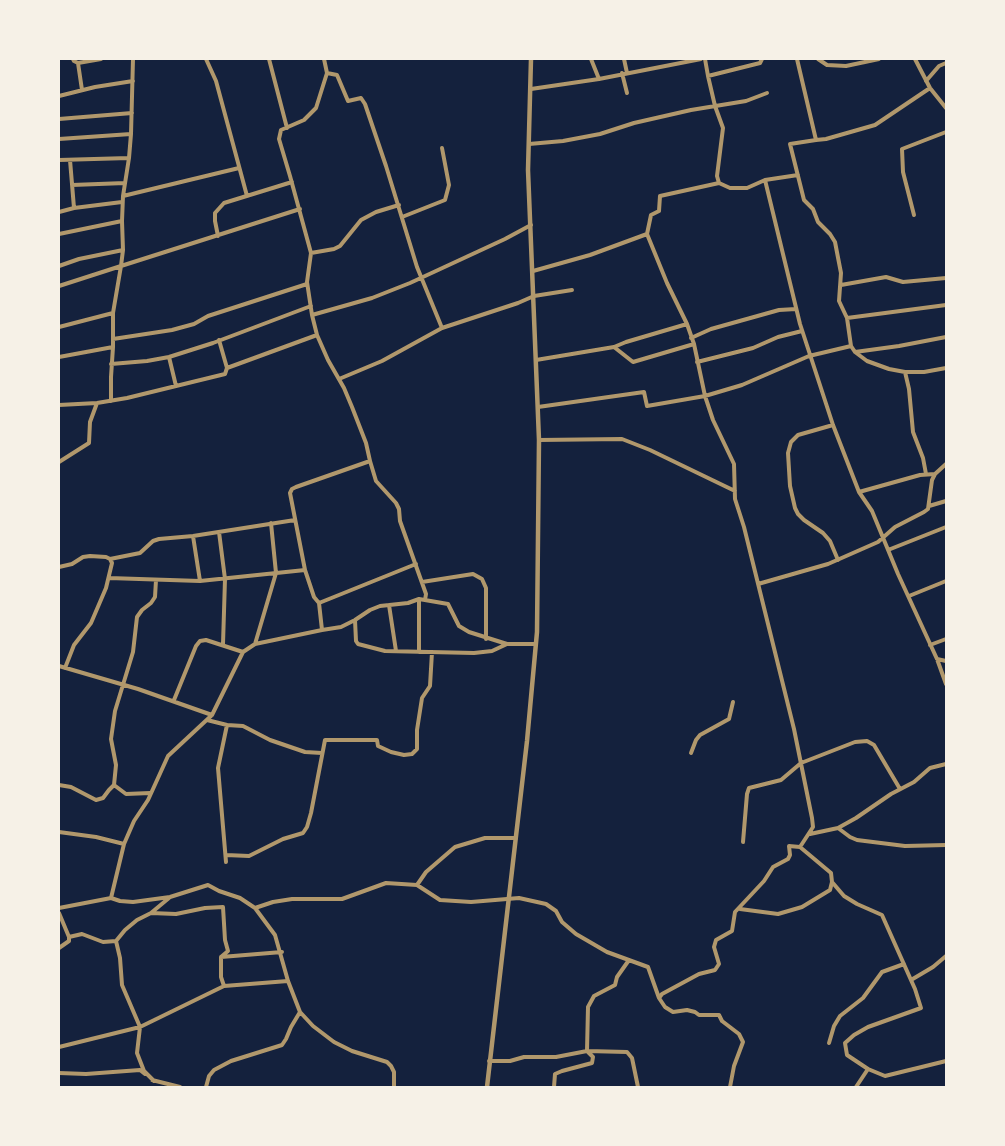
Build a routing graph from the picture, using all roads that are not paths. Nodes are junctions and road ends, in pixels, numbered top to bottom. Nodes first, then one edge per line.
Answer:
1 (73, 59) edge
2 (101, 59) edge
3 (133, 59) edge
4 (206, 59) edge
5 (268, 59) edge
6 (324, 59) edge
7 (532, 59) edge
8 (593, 59) edge
9 (624, 59) edge
10 (701, 59) edge
11 (705, 59) edge
12 (762, 59) edge
13 (798, 59) edge
14 (818, 59) edge
15 (879, 59) edge
16 (915, 59) edge
17 (866, 60) edge
18 (78, 63) junction
19 (946, 63) edge
20 (327, 73) junction
21 (625, 73) junction
22 (708, 76) junction
23 (599, 79) junction
24 (133, 81) junction
25 (926, 81) junction
26 (930, 88) junction
27 (530, 89) junction
28 (82, 90) junction
29 (627, 93) dead end
30 (767, 93) dead end
31 (59, 96) edge
32 (715, 106) junction
33 (946, 108) edge
34 (132, 113) junction
35 (59, 119) edge
36 (287, 128) junction
37 (946, 132) edge
38 (131, 134) junction
39 (59, 139) edge
40 (816, 140) junction
41 (529, 144) junction
42 (442, 148) dead end
43 (129, 158) junction
44 (59, 160) edge
45 (70, 160) junction
46 (239, 168) junction
47 (798, 175) junction
48 (766, 180) junction
49 (125, 182) junction
50 (292, 182) junction
51 (718, 183) junction
52 (72, 185) junction
53 (123, 196) junction
54 (247, 196) junction
55 (122, 202) junction
56 (399, 205) junction
57 (74, 208) junction
58 (300, 209) junction
59 (59, 212) edge
60 (914, 215) dead end
61 (402, 217) junction
62 (122, 221) junction
63 (531, 225) junction
64 (59, 234) edge
65 (647, 234) junction
66 (218, 236) junction
67 (123, 250) junction
68 (311, 253) junction
69 (59, 266) edge
70 (121, 266) junction
71 (533, 271) junction
72 (421, 278) junction
73 (946, 278) edge
74 (307, 284) junction
75 (841, 285) junction
76 (59, 286) edge
77 (572, 290) dead end
78 (534, 296) junction
79 (946, 304) edge
80 (311, 306) junction
81 (796, 308) junction
82 (113, 313) junction
83 (312, 315) junction
84 (847, 318) junction
85 (687, 324) junction
86 (59, 327) edge
87 (442, 328) junction
88 (802, 331) junction
89 (317, 335) junction
90 (946, 337) edge
91 (691, 338) junction
92 (113, 339) junction
93 (219, 340) junction
94 (694, 344) junction
95 (851, 346) junction
96 (113, 347) junction
97 (614, 348) junction
98 (855, 352) junction
99 (809, 356) junction
100 (59, 357) edge
101 (169, 357) junction
102 (536, 360) junction
103 (697, 362) junction
104 (111, 364) junction
105 (227, 368) junction
106 (946, 368) edge
107 (904, 372) junction
108 (339, 379) junction
109 (176, 386) junction
110 (705, 396) junction
111 (111, 401) junction
112 (97, 403) junction
113 (59, 405) edge
114 (538, 407) junction
115 (833, 425) junction
116 (538, 440) junction
117 (370, 461) junction
118 (59, 462) edge
119 (945, 465) edge
120 (926, 474) junction
121 (935, 474) junction
122 (735, 491) junction
123 (859, 492) junction
124 (946, 501) edge
125 (930, 506) junction
126 (295, 520) junction
127 (271, 523) junction
128 (946, 527) edge
129 (219, 532) junction
130 (193, 536) junction
131 (883, 539) junction
132 (888, 550) junction
133 (110, 559) junction
134 (838, 560) junction
135 (416, 564) junction
136 (59, 567) edge
137 (305, 570) junction
138 (276, 573) junction
139 (110, 578) junction
140 (225, 578) junction
141 (156, 580) junction
142 (200, 581) junction
143 (946, 581) edge
144 (422, 582) junction
145 (758, 584) junction
146 (909, 596) junction
147 (419, 598) junction
148 (425, 600) junction
149 (319, 603) junction
150 (389, 605) junction
151 (355, 620) junction
152 (322, 630) junction
153 (486, 638) junction
154 (946, 639) edge
155 (223, 644) junction
156 (256, 644) junction
157 (507, 644) junction
158 (536, 644) junction
159 (930, 645) junction
160 (396, 651) junction
161 (243, 652) junction
162 (419, 652) junction
163 (432, 652) junction
164 (937, 658) junction
165 (946, 661) edge
166 (59, 666) edge
167 (65, 668) junction
168 (123, 684) junction
169 (946, 684) edge
170 (174, 700) junction
171 (733, 702) dead end
172 (212, 715) junction
173 (208, 720) junction
174 (227, 725) junction
175 (322, 753) junction
176 (691, 753) dead end
177 (801, 763) junction
178 (946, 764) edge
179 (59, 785) edge
180 (114, 785) junction
181 (900, 789) junction
182 (150, 793) junction
183 (838, 828) junction
184 (59, 832) edge
185 (810, 834) junction
186 (516, 838) junction
187 (743, 842) dead end
188 (124, 844) junction
189 (946, 845) edge
190 (800, 847) junction
191 (226, 855) junction
192 (226, 862) dead end
193 (832, 882) junction
194 (416, 885) junction
195 (170, 897) junction
196 (111, 898) junction
197 (508, 898) junction
198 (59, 908) edge
199 (255, 908) junction
200 (740, 909) junction
201 (59, 913) edge
202 (152, 913) junction
203 (69, 937) junction
204 (116, 941) junction
205 (59, 948) edge
206 (282, 952) junction
207 (946, 956) edge
208 (221, 957) junction
209 (628, 960) junction
210 (904, 964) junction
211 (911, 980) junction
212 (288, 981) junction
213 (224, 986) junction
214 (659, 998) junction
215 (300, 1012) junction
216 (140, 1027) junction
217 (829, 1043) dead end
218 (59, 1047) edge
219 (587, 1051) junction
220 (490, 1061) junction
221 (946, 1062) edge
222 (868, 1069) junction
223 (59, 1073) edge
224 (154, 1081) junction
225 (180, 1087) edge
226 (206, 1087) edge
227 (394, 1087) edge
228 (487, 1087) edge
229 (554, 1087) edge
230 (638, 1087) edge
231 (730, 1087) edge
232 (856, 1087) edge

1 - 18 street
2 - 18 street
3 - 24 street
4 - 46 street
5 - 36 street
6 - 20 street
7 - 27 street
8 - 23 street
9 - 21 street
10 - 21 street
11 - 22 street
12 - 22 street
13 - 40 street
14 - 17 street
15 - 17 street
16 - 25 street
18 - 28 street
19 - 25 street
20 - 36 street
20 - 56 street
21 - 23 street
21 - 29 street
22 - 32 street
23 - 27 street
24 - 28 street
24 - 34 street
25 - 26 street
26 - 33 street
26 - 40 street
27 - 41 street
28 - 31 street
30 - 32 street
32 - 41 street
32 - 51 street
34 - 35 street
34 - 38 street
36 - 50 street
37 - 60 street
38 - 39 street
38 - 43 street
40 - 47 street
41 - 63 street
42 - 61 street
43 - 45 street
43 - 49 street
44 - 45 street
45 - 52 street
46 - 53 street
46 - 54 street
47 - 48 street
47 - 75 street
48 - 51 street
48 - 81 street
49 - 52 street
49 - 53 street
50 - 54 street
50 - 58 street
51 - 65 street
52 - 57 street
53 - 55 street
54 - 66 street
55 - 57 street
55 - 62 street
56 - 61 street
56 - 68 street
57 - 59 street
58 - 66 street
58 - 68 street
61 - 72 street
62 - 64 street
62 - 67 street
63 - 71 street
63 - 72 street
65 - 71 street
65 - 85 street
66 - 70 street
67 - 69 street
67 - 70 street
68 - 74 street
70 - 76 street
70 - 82 street
71 - 78 street
72 - 83 street
72 - 87 street
73 - 75 street
74 - 80 street
74 - 92 street
75 - 84 street
77 - 78 street
78 - 87 street
78 - 102 street
79 - 84 street
80 - 83 street
80 - 93 street
81 - 88 street
81 - 91 street
82 - 86 street
82 - 92 street
83 - 89 street
84 - 95 street
85 - 91 street
85 - 97 street
87 - 108 street
88 - 99 street
88 - 103 street
89 - 105 street
89 - 108 street
90 - 98 street
91 - 94 street
92 - 96 street
93 - 101 street
93 - 105 street
94 - 97 street
94 - 103 street
95 - 98 street
95 - 99 street
96 - 100 street
96 - 104 street
97 - 102 street
98 - 107 street
99 - 110 street
99 - 115 street
101 - 104 street
101 - 109 street
102 - 114 street
103 - 110 street
104 - 111 street
105 - 109 street
106 - 107 street
107 - 120 street
108 - 117 street
109 - 111 street
110 - 114 street
110 - 122 street
111 - 112 street
112 - 113 street
112 - 118 street
114 - 116 street
115 - 123 street
115 - 134 street
116 - 122 street
116 - 158 street
117 - 126 street
117 - 135 street
119 - 121 street
120 - 121 street
120 - 123 street
121 - 125 street
122 - 145 street
123 - 131 street
124 - 125 street
125 - 131 street
126 - 127 street
126 - 137 street
127 - 129 street
127 - 138 street
128 - 132 street
129 - 130 street
129 - 140 street
130 - 133 street
130 - 142 street
131 - 132 street
131 - 134 street
132 - 146 street
133 - 136 street
133 - 139 street
134 - 145 street
135 - 144 street
135 - 149 street
137 - 138 street
137 - 149 street
138 - 140 street
138 - 156 street
139 - 141 street
139 - 167 street
140 - 142 street
140 - 155 street
141 - 142 street
141 - 168 street
143 - 146 street
144 - 148 street
144 - 153 street
145 - 177 street
146 - 159 street
147 - 148 street
147 - 150 street
147 - 162 street
148 - 153 street
149 - 152 street
150 - 151 street
150 - 160 street
151 - 152 street
151 - 160 street
152 - 156 street
153 - 157 street
154 - 159 street
155 - 161 street
155 - 170 street
156 - 161 street
157 - 158 street
157 - 163 street
158 - 186 street
159 - 164 street
160 - 162 street
161 - 172 street
162 - 163 street
163 - 175 street
164 - 165 street
164 - 169 street
166 - 167 street
167 - 168 street
168 - 170 street
168 - 180 street
170 - 172 street
171 - 176 street
172 - 173 street
173 - 174 street
173 - 182 street
174 - 175 street
174 - 191 street
175 - 191 street
177 - 181 street
177 - 185 street
177 - 187 street
178 - 181 street
179 - 180 street
180 - 182 street
181 - 183 street
182 - 188 street
183 - 185 street
183 - 189 street
184 - 188 street
185 - 190 street
186 - 194 street
186 - 197 street
188 - 196 street
190 - 193 street
190 - 200 street
191 - 192 street
193 - 200 street
193 - 210 street
194 - 197 street
194 - 199 street
195 - 196 street
195 - 199 street
195 - 202 street
196 - 198 street
197 - 209 street
197 - 220 street
199 - 206 street
200 - 214 street
201 - 203 street
202 - 204 street
202 - 208 street
203 - 204 street
203 - 205 street
204 - 216 street
206 - 208 street
206 - 212 street
207 - 211 street
208 - 213 street
209 - 214 street
209 - 219 street
210 - 211 street
210 - 217 street
211 - 222 street
212 - 213 street
212 - 215 street
213 - 216 street
214 - 231 street
215 - 226 street
215 - 227 street
216 - 218 street
216 - 224 street
219 - 220 street
219 - 229 street
219 - 230 street
220 - 228 street
221 - 222 street
222 - 232 street
223 - 224 street
224 - 225 street

